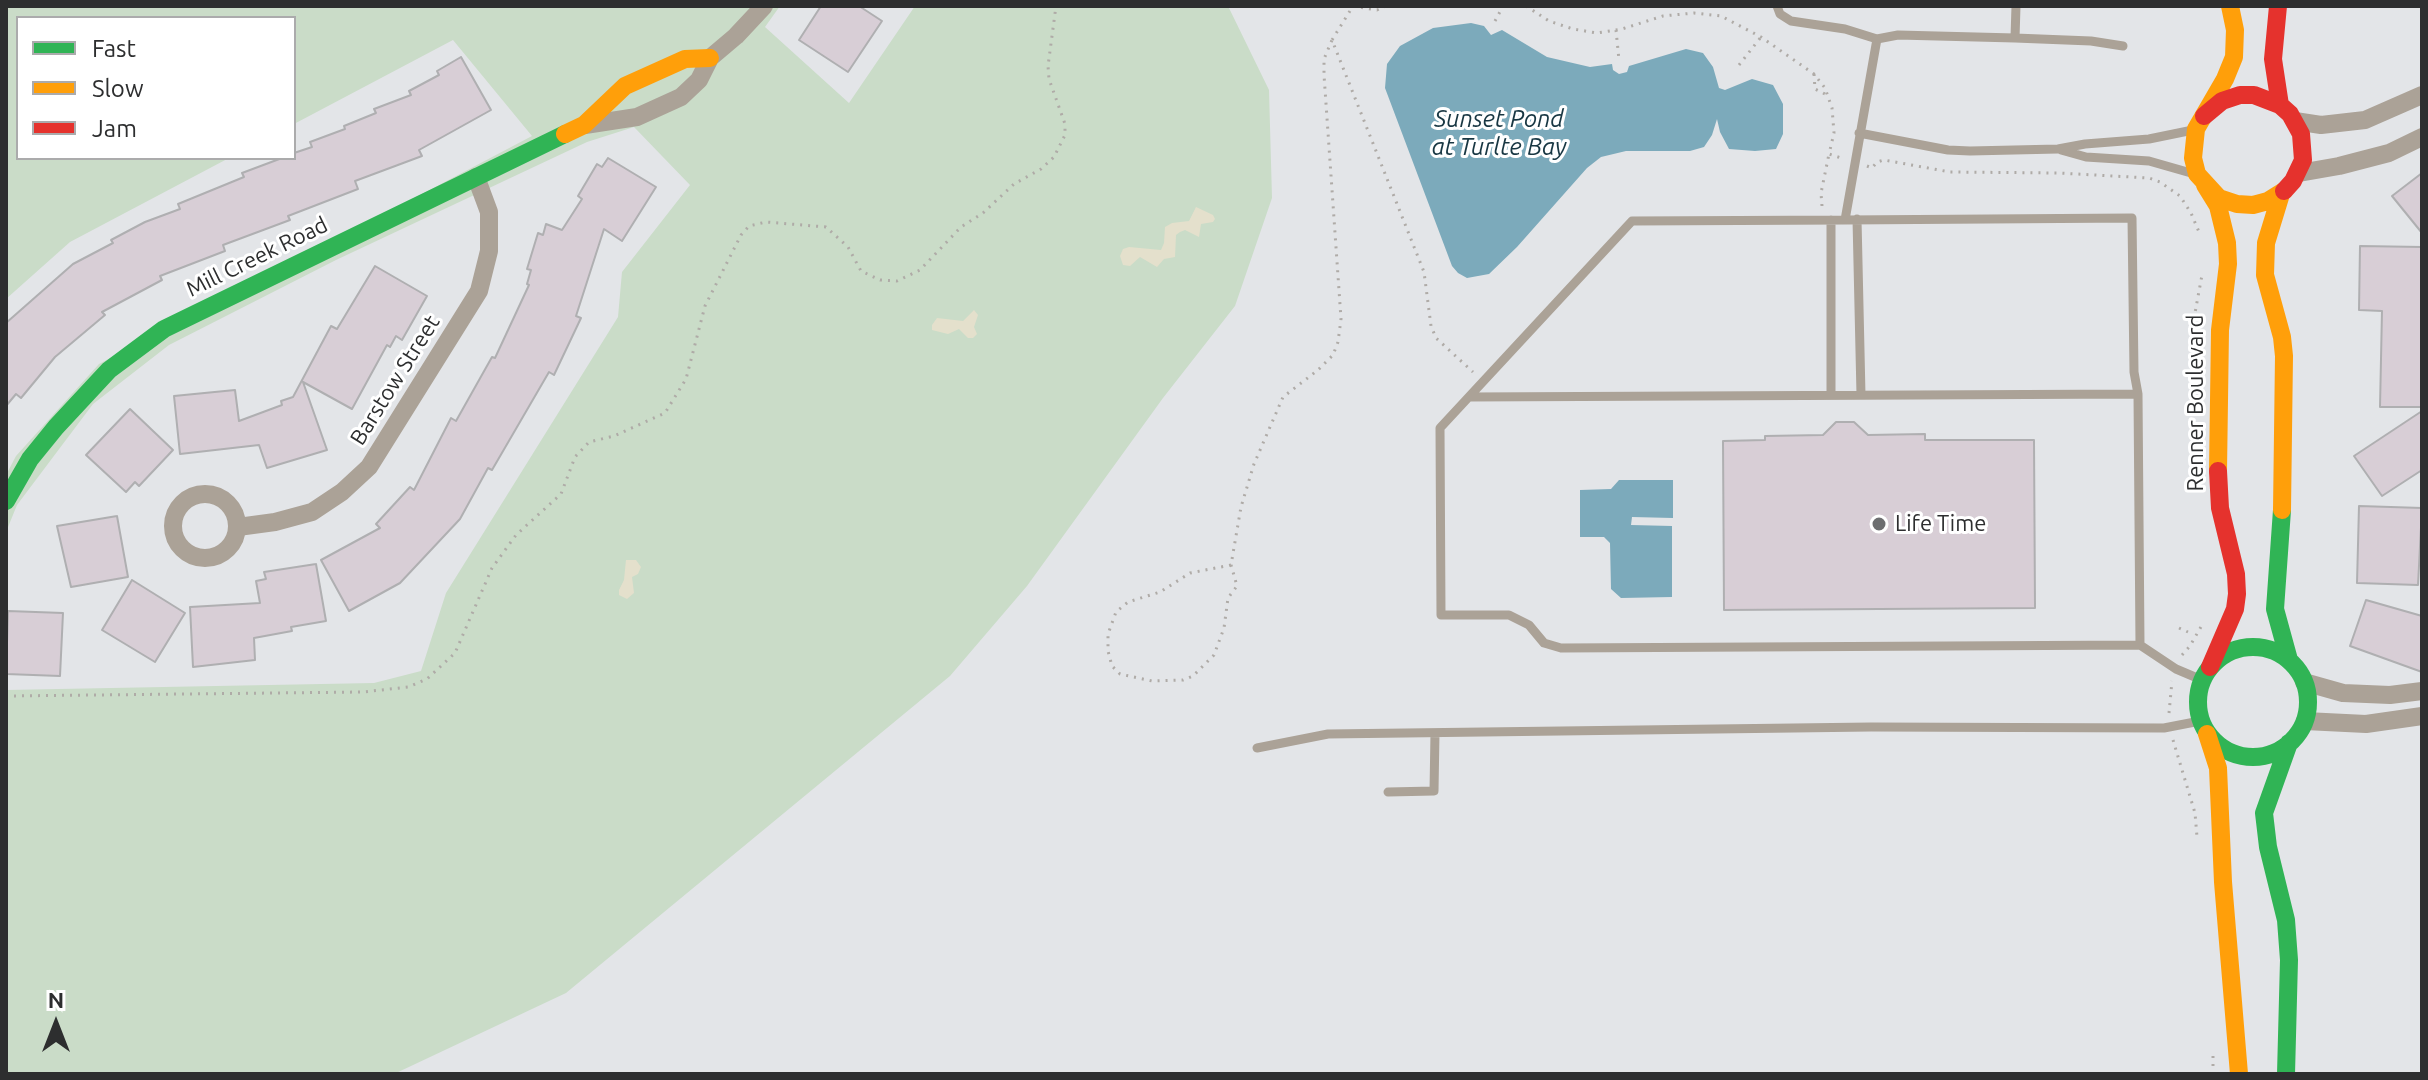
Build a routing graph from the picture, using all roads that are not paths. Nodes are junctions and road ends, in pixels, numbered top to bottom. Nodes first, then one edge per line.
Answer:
1 (764, 6) edge
2 (1777, 6) edge
3 (2016, 6) edge
4 (2230, 6) edge
5 (2278, 6) edge
6 (2015, 38) junction
7 (1877, 39) junction
8 (2123, 46) dead end
9 (710, 58) junction
10 (2422, 95) edge
11 (2280, 105) junction
12 (2295, 121) junction
13 (2200, 122) junction
14 (584, 125) junction
15 (1859, 133) junction
16 (2422, 137) edge
17 (2058, 149) junction
18 (2299, 173) junction
19 (476, 177) junction
20 (2202, 181) junction
21 (2281, 194) junction
22 (1857, 219) junction
23 (1831, 220) junction
24 (1845, 220) junction
25 (2138, 394) junction
26 (1831, 395) junction
27 (1861, 395) junction
28 (1469, 397) junction
29 (6, 501) edge
30 (238, 527) dead end
31 (2140, 645) junction
32 (2289, 660) junction
33 (2206, 673) junction
34 (2304, 682) junction
35 (2422, 691) edge
36 (2422, 716) edge
37 (2305, 721) junction
38 (2204, 727) junction
39 (1435, 733) junction
40 (2289, 743) junction
41 (1257, 748) dead end
42 (1388, 792) dead end
43 (2239, 1074) edge
44 (2286, 1074) edge

1 - 9 street, Mill Creek Road
2 - 7 lane
3 - 6 lane
4 - 13 main road
5 - 11 main road
6 - 7 lane
6 - 8 lane
7 - 15 lane
9 - 14 main road, Mill Creek Road
9 - 14 street, Mill Creek Road
10 - 12 street
11 - 12 main road
11 - 13 main road
12 - 18 main road
13 - 17 lane
13 - 20 main road
14 - 19 main road, Mill Creek Road
15 - 17 lane
15 - 24 lane
16 - 18 street
17 - 20 lane
18 - 21 main road
19 - 29 main road, Mill Creek Road
19 - 30 street, Barstow Street
20 - 21 main road
20 - 33 main road, Renner Boulevard
21 - 32 main road
22 - 24 lane
22 - 25 lane
22 - 27 lane
23 - 24 lane
23 - 26 lane
23 - 28 lane
25 - 27 lane
25 - 31 lane
26 - 27 lane
26 - 28 lane
28 - 31 lane
31 - 33 lane
32 - 33 main road
32 - 34 main road
33 - 38 main road
34 - 35 street
34 - 37 main road
36 - 37 street
37 - 40 main road
38 - 39 lane
38 - 40 main road
38 - 43 main road
39 - 41 lane
39 - 42 lane
40 - 44 main road

